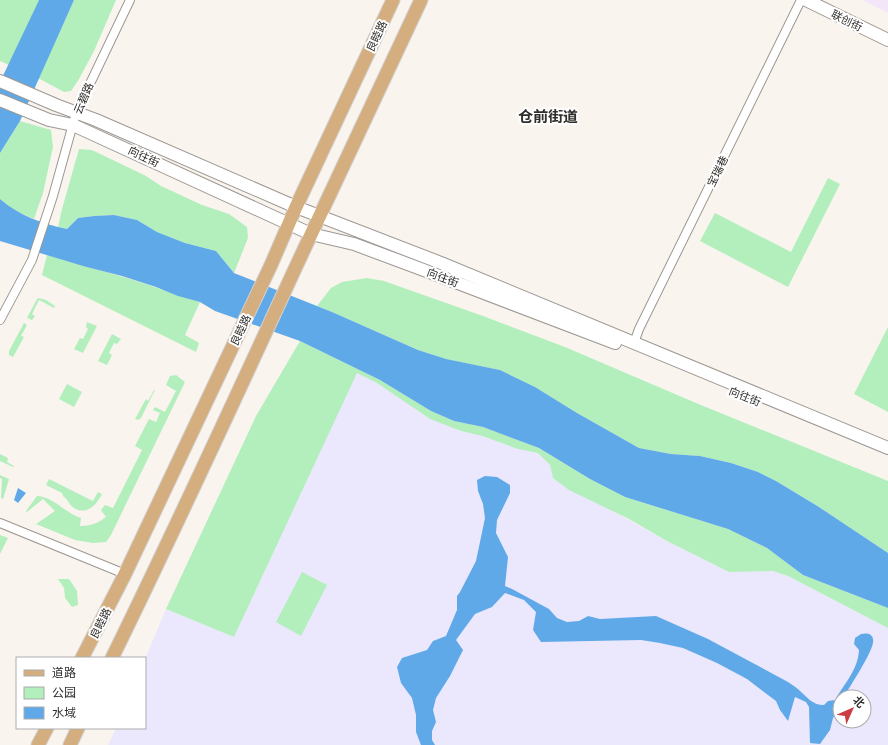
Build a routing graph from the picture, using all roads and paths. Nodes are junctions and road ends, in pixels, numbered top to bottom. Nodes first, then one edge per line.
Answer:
1 (130, 0) edge
2 (393, 0) edge
3 (421, 0) edge
4 (801, 0) edge
5 (806, 0) edge
6 (888, 40) edge
7 (0, 81) edge
8 (0, 100) edge
9 (76, 113) junction
10 (73, 125) junction
11 (296, 207) junction
12 (320, 216) junction
13 (289, 223) junction
14 (311, 234) junction
15 (0, 320) edge
16 (634, 342) junction
17 (888, 448) edge
18 (888, 455) edge
19 (0, 523) edge
20 (125, 574) junction
21 (83, 657) edge
22 (112, 657) edge
23 (46, 729) edge
24 (78, 729) edge
25 (38, 745) edge
26 (70, 745) edge

1 - 9 street, 云碧路
2 - 11 main road, 良睦路
3 - 12 main road
4 - 16 street, 宝瑞巷
5 - 6 street, 联创街
7 - 9 street, 向往街
8 - 10 street, 向往街
9 - 10 street, 云碧路
9 - 11 street, 向往街
10 - 13 street, 向往街
10 - 15 street, 云碧路
11 - 12 street, 向往街
11 - 13 main road, 良睦路
12 - 14 main road
12 - 16 street, 向往街
13 - 14 street, 向往街
13 - 20 main road, 良睦路
14 - 18 street, 向往街
14 - 22 main road
16 - 17 street, 向往街
19 - 20 street
20 - 21 main road, 良睦路
23 - 25 main road
24 - 26 main road

